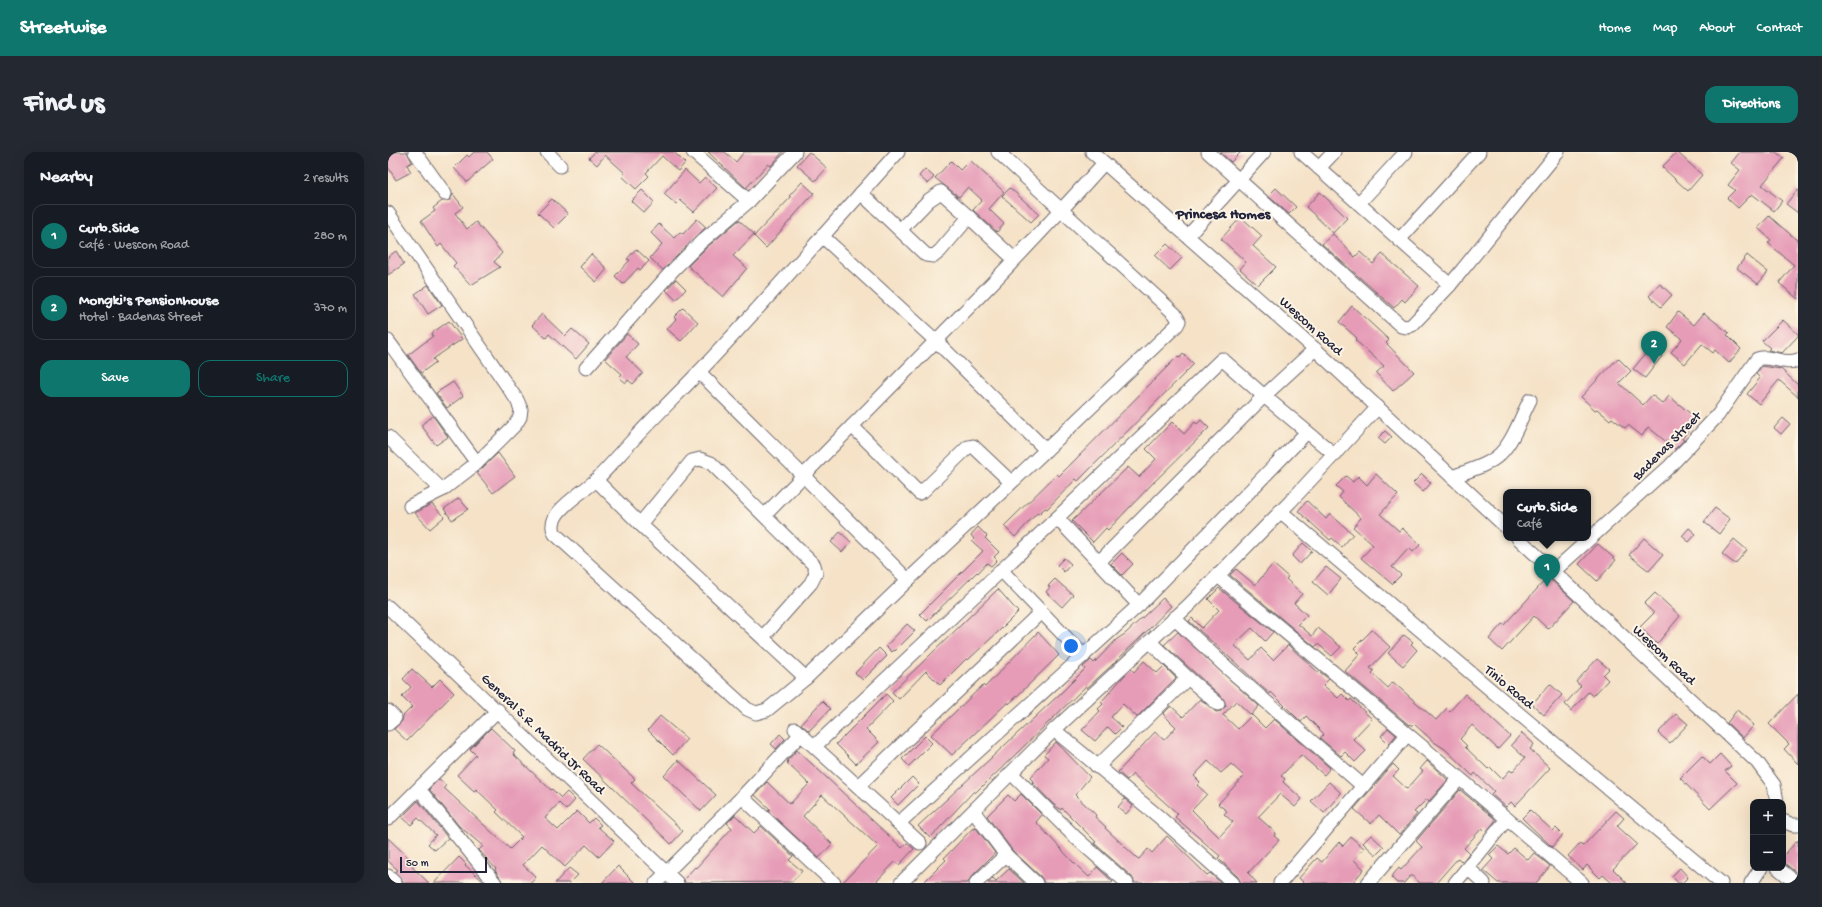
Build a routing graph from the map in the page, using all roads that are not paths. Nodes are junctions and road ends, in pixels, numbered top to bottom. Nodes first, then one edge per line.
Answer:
1 (415, 152) edge
2 (547, 152) edge
3 (693, 152) edge
4 (795, 152) edge
5 (898, 152) edge
6 (998, 152) edge
7 (1092, 152) edge
8 (1208, 152) edge
9 (1264, 152) edge
10 (1301, 152) edge
11 (1334, 152) edge
12 (1406, 152) edge
13 (1479, 152) edge
14 (1558, 152) edge
15 (1104, 163) junction
16 (560, 166) dead end
17 (1319, 168) junction
18 (1238, 180) junction
19 (861, 193) junction
20 (445, 194) dead end
21 (749, 201) junction
22 (1359, 203) junction
23 (1062, 209) junction
24 (388, 213) edge
25 (969, 217) junction
26 (900, 230) junction
27 (822, 236) junction
28 (1188, 236) junction
29 (1399, 240) junction
30 (1014, 259) junction
31 (1450, 285) junction
32 (388, 341) edge
33 (936, 341) junction
34 (1315, 349) junction
35 (1798, 360) edge
36 (586, 368) dead end
37 (699, 372) junction
38 (1264, 396) junction
39 (1530, 400) dead end
40 (1378, 408) junction
41 (852, 426) junction
42 (1307, 432) junction
43 (388, 437) edge
44 (1046, 450) junction
45 (1335, 455) junction
46 (477, 463) junction
47 (804, 475) junction
48 (1452, 477) junction
49 (596, 480) junction
50 (1011, 482) junction
51 (442, 490) junction
52 (410, 506) dead end
53 (1280, 511) junction
54 (764, 515) junction
55 (1056, 518) junction
56 (640, 524) junction
57 (1503, 524) edge
58 (1591, 538) edge
59 (1521, 541) edge
60 (1587, 541) edge
61 (1099, 562) junction
62 (1000, 570) junction
63 (1554, 571) junction
64 (1217, 576) junction
65 (908, 580) junction
66 (1139, 605) junction
67 (388, 607) edge
68 (1041, 612) junction
69 (1174, 618) junction
70 (763, 637) junction
71 (1150, 642) junction
72 (1084, 656) junction
73 (806, 678) junction
74 (1188, 678) junction
75 (1218, 704) dead end
76 (498, 710) junction
77 (388, 711) edge
78 (388, 724) edge
79 (1054, 730) junction
80 (1408, 735) junction
81 (815, 746) junction
82 (1097, 767) junction
83 (1011, 773) junction
84 (1460, 778) junction
85 (858, 786) junction
86 (1363, 786) junction
87 (419, 789) junction
88 (742, 797) junction
89 (1777, 799) edge
90 (974, 812) junction
91 (388, 819) edge
92 (1507, 819) junction
93 (1786, 822) edge
94 (899, 823) junction
95 (1798, 825) edge
96 (920, 843) dead end
97 (1006, 855) junction
98 (1468, 868) junction
99 (1759, 871) edge
100 (1782, 871) edge
101 (666, 872) junction
102 (388, 876) edge
103 (395, 883) edge
104 (495, 883) edge
105 (656, 883) edge
106 (677, 883) edge
107 (834, 883) edge
108 (901, 883) edge
109 (976, 883) edge
110 (1036, 883) edge
111 (1126, 883) edge
112 (1233, 883) edge
113 (1280, 883) edge
114 (1368, 883) edge
115 (1455, 883) edge
116 (1484, 883) edge
117 (1582, 883) edge
118 (1721, 883) edge
119 (1751, 883) edge
120 (1796, 883) edge

1 - 20 street
2 - 16 street
3 - 21 street
4 - 21 street
5 - 19 street
6 - 23 street
7 - 15 street, Wescom Road
8 - 18 street
9 - 18 street
10 - 17 street
11 - 17 street
12 - 22 street
13 - 29 street
14 - 31 street
15 - 23 street
15 - 28 street, Wescom Road
17 - 22 street
18 - 28 street
18 - 31 street
19 - 26 street
19 - 27 street
21 - 36 street
22 - 29 street
23 - 30 street
23 - 44 street
24 - 46 street
25 - 26 street
25 - 26 street
25 - 30 street
27 - 33 street
27 - 37 street
28 - 34 street, Wescom Road
29 - 31 street
30 - 33 street
32 - 46 street
33 - 41 street
33 - 44 street
34 - 38 street
34 - 40 street, Wescom Road
35 - 58 street, Badenas Street
37 - 47 street
37 - 49 street
38 - 42 street
38 - 55 street
38 - 61 street
39 - 48 street
40 - 45 street
40 - 48 street, Wescom Road
41 - 47 street
41 - 50 street
42 - 45 street
42 - 66 street
43 - 51 street
44 - 50 street
45 - 53 street
46 - 51 street
47 - 54 street
47 - 65 street
48 - 57 street, Wescom Road
49 - 56 street
49 - 73 street
50 - 65 street
51 - 52 street
53 - 64 street
53 - 118 street, Tinio Road
54 - 56 street
54 - 70 street
55 - 61 street
55 - 62 street
56 - 70 street
59 - 63 street, Wescom Road
60 - 63 street, Badenas Street
61 - 66 street
62 - 68 street
62 - 81 street
63 - 89 street, Wescom Road
64 - 69 street
64 - 80 street
65 - 73 street
66 - 72 street
67 - 76 street, General S.R. Madrid Jr Road
68 - 72 street
68 - 85 street
69 - 71 street
69 - 86 street
70 - 73 street
71 - 74 street
71 - 79 street
72 - 94 street
74 - 75 street
74 - 82 street
76 - 87 street
76 - 101 street, General S.R. Madrid Jr Road
77 - 78 street
79 - 82 street
79 - 83 street
80 - 84 street
80 - 86 street
81 - 85 street
81 - 88 street
82 - 112 street
83 - 90 street
83 - 111 street
84 - 92 street
84 - 114 street
85 - 94 street
86 - 113 street
87 - 91 street
87 - 104 street
88 - 101 street
88 - 107 street
90 - 97 street
90 - 108 street
92 - 98 street
92 - 117 street
93 - 95 street
94 - 96 street
97 - 109 street
97 - 110 street
98 - 115 street
98 - 116 street
99 - 119 street
100 - 120 street
101 - 105 street
101 - 106 street, General S.R. Madrid Jr Road
102 - 103 street

